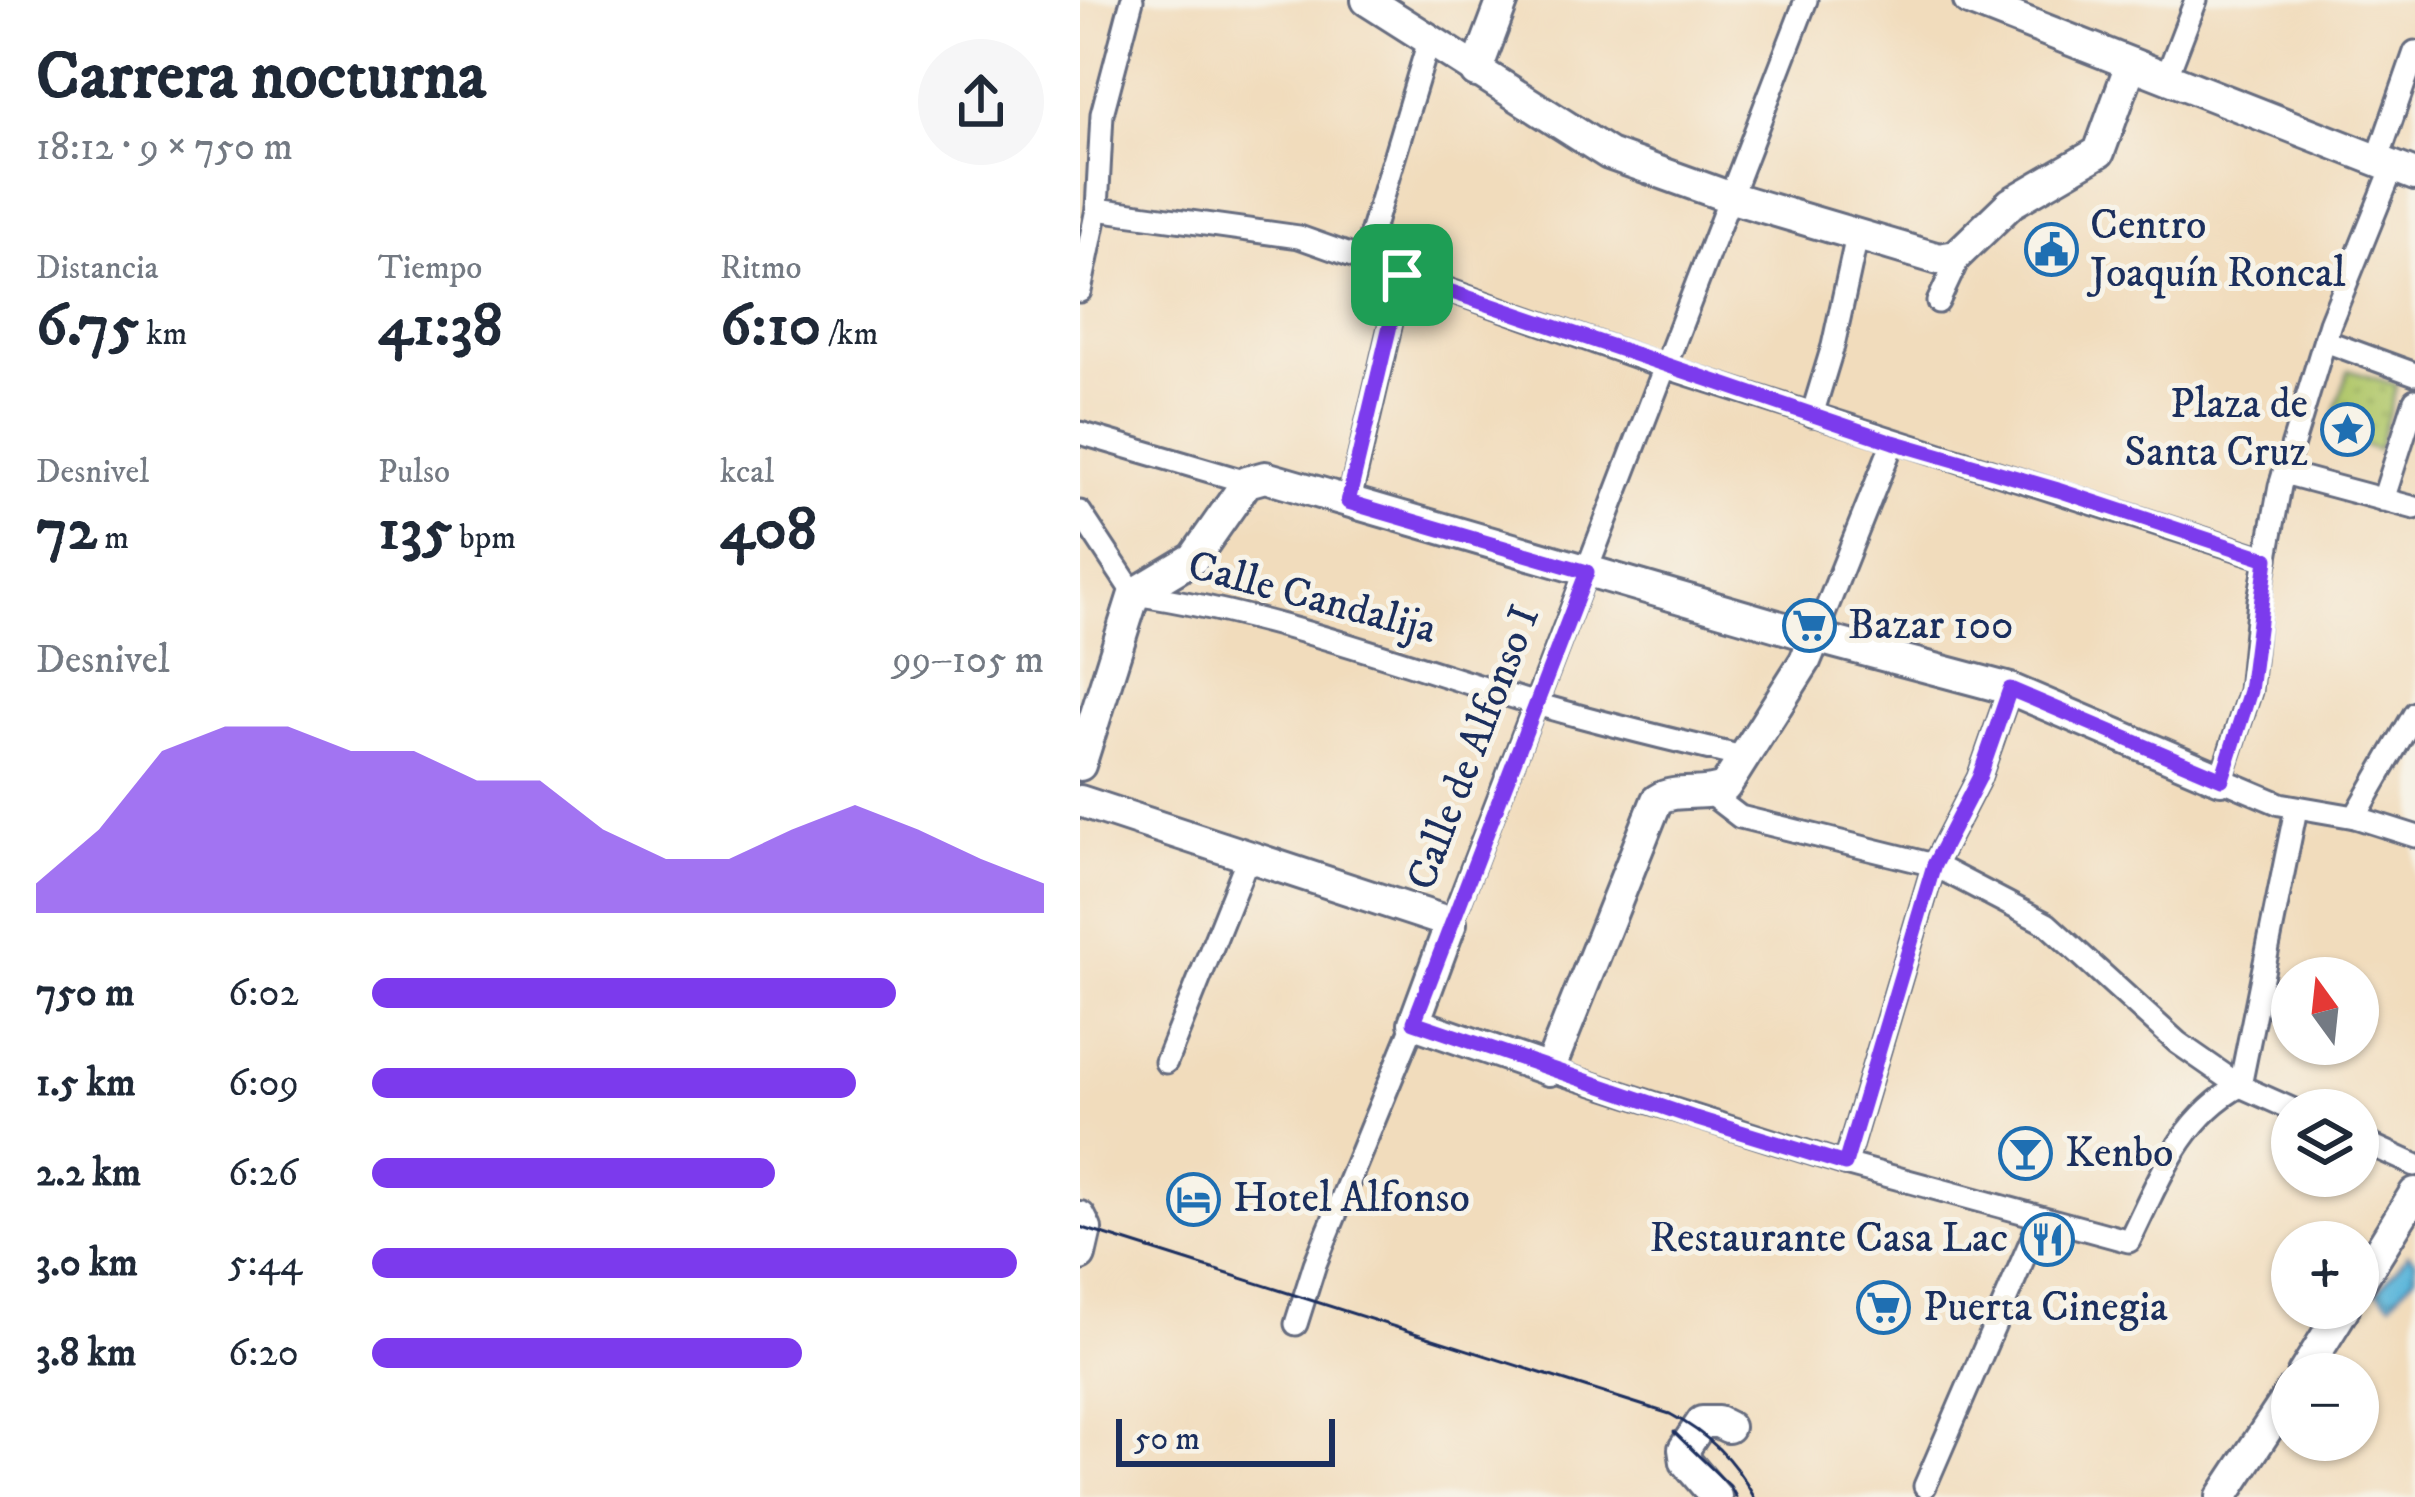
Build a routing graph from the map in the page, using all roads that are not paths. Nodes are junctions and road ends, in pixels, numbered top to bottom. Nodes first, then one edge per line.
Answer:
1 (1132, 0) edge
2 (1366, 0) edge
3 (1503, 0) edge
4 (1806, 0) edge
5 (1969, 0) edge
6 (2196, 0) edge
7 (1429, 40) junction
8 (2415, 52) edge
9 (2131, 64) junction
10 (1476, 72) junction
11 (2166, 78) junction
12 (1091, 111) edge
13 (2395, 167) edge
14 (1729, 196) junction
15 (1097, 208) junction
16 (1856, 236) junction
17 (1961, 253) junction
18 (1364, 257) junction
19 (1402, 275) junction
20 (1080, 291) edge
21 (1938, 302) dead end
22 (2327, 332) junction
23 (1665, 367) junction
24 (2415, 374) edge
25 (2415, 400) edge
26 (1812, 415) junction
27 (1080, 434) edge
28 (1893, 442) junction
29 (2282, 479) junction
30 (1247, 482) junction
31 (2383, 500) junction
32 (1348, 502) junction
33 (2415, 508) edge
34 (1080, 512) edge
35 (2267, 559) junction
36 (1587, 572) junction
37 (1135, 594) junction
38 (1815, 637) junction
39 (2010, 689) junction
40 (1538, 704) junction
41 (2415, 713) edge
42 (1746, 758) junction
43 (1080, 764) edge
44 (2222, 779) junction
45 (1710, 794) junction
46 (1080, 801) edge
47 (2296, 808) junction
48 (2355, 817) junction
49 (2415, 836) edge
50 (1249, 855) junction
51 (1934, 865) junction
52 (1451, 923) junction
53 (1414, 1022) junction
54 (1166, 1062) dead end
55 (1549, 1070) junction
56 (2240, 1086) junction
57 (2271, 1100) edge
58 (2379, 1149) edge
59 (1845, 1164) junction
60 (2415, 1165) edge
61 (2413, 1204) edge
62 (2042, 1217) junction
63 (2379, 1254) edge
64 (1296, 1324) dead end
65 (2271, 1423) edge
66 (1728, 1427) dead end
67 (1925, 1486) dead end
68 (1716, 1497) edge
69 (2222, 1497) edge

1 - 12 street
2 - 7 street
3 - 10 street
4 - 14 street, Calle de Alfonso I
5 - 9 street
6 - 11 street
7 - 10 street
7 - 18 street
8 - 13 street
9 - 11 street
9 - 17 street
10 - 14 street
11 - 13 street
12 - 15 street
13 - 22 street
14 - 16 street
14 - 23 street, Calle de Alfonso I
15 - 18 street
15 - 20 street
16 - 17 street
16 - 26 street
17 - 21 street
18 - 19 street
19 - 23 street
19 - 32 street
22 - 24 street
22 - 29 street
23 - 26 street
23 - 36 street, Calle de Alfonso I
25 - 31 street
26 - 28 street
27 - 30 street
28 - 35 street
28 - 38 street
29 - 31 street
29 - 35 street
30 - 32 street
30 - 37 street
31 - 33 street
32 - 36 street
34 - 37 street
35 - 44 street
36 - 38 street
36 - 40 street, Calle de Alfonso I
37 - 40 street, Calle Candalija
37 - 43 street
38 - 39 street
38 - 42 street
39 - 44 street
39 - 51 street
40 - 42 street, Calle Candalija
40 - 52 street, Calle de Alfonso I
41 - 48 street
42 - 45 street
44 - 47 street
45 - 51 street
45 - 55 street
46 - 50 street
47 - 48 street
47 - 56 street
48 - 49 street
50 - 52 street
50 - 54 street
51 - 56 street
51 - 59 street
52 - 53 street, Calle de Alfonso I
53 - 55 street
53 - 64 street, Calle de Alfonso I
55 - 59 street
56 - 57 street
56 - 62 street
58 - 60 street
59 - 62 street
61 - 63 street
62 - 67 street
65 - 69 street
66 - 68 street

